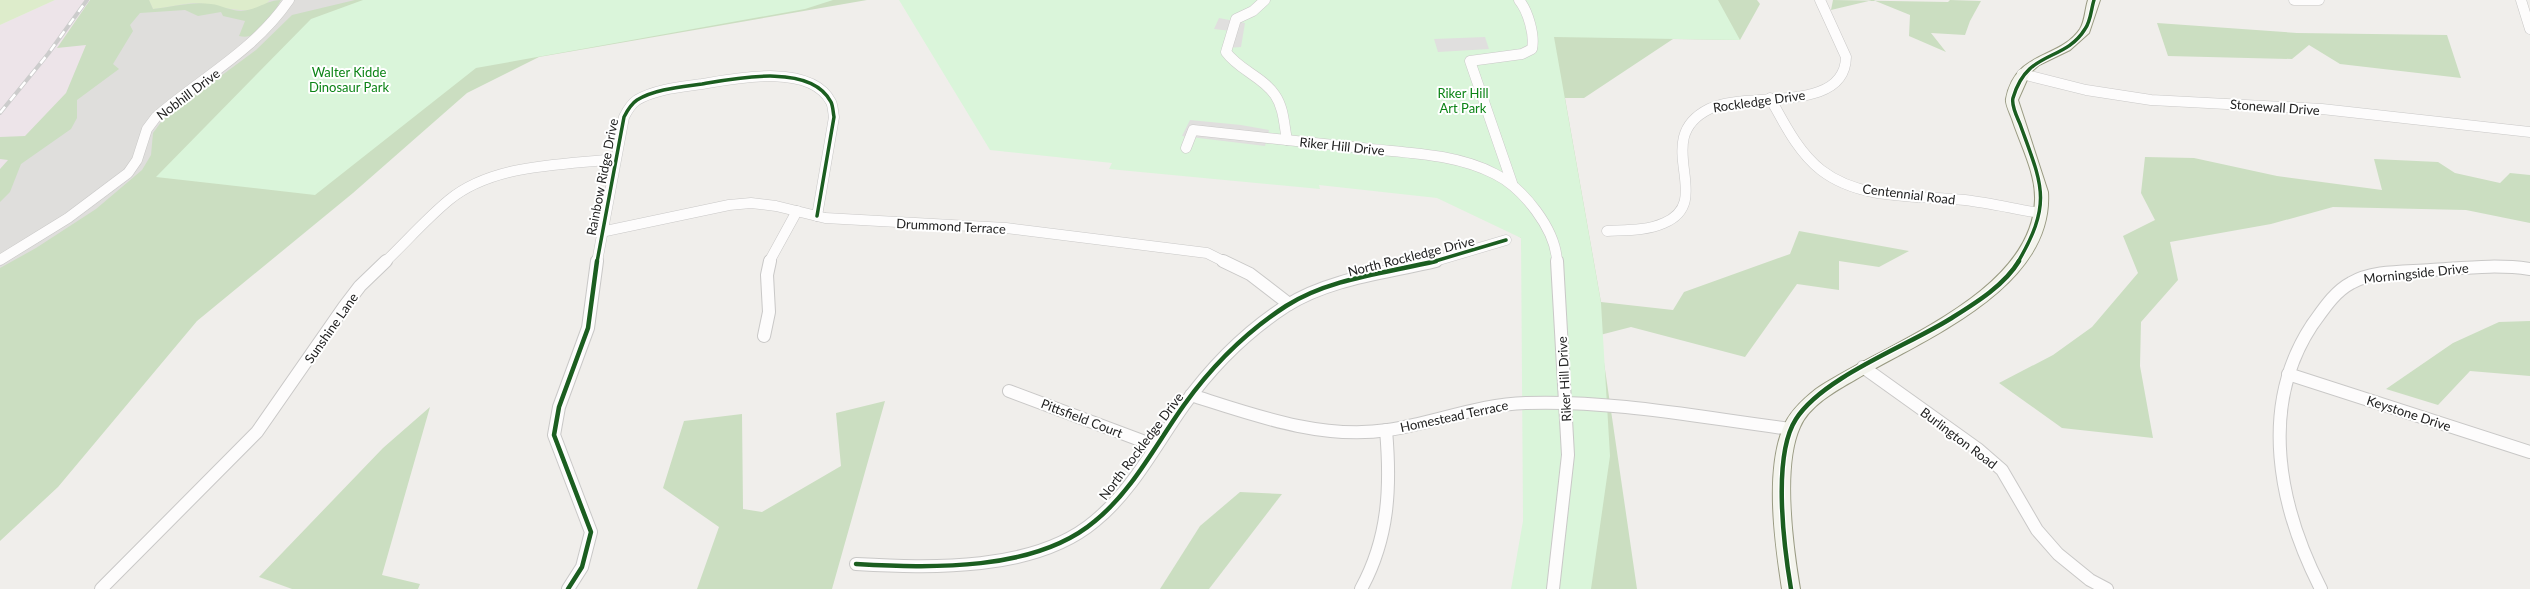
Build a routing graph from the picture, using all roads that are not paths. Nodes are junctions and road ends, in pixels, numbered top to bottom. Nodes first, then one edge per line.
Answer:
1 (289, 0) edge
2 (1265, 0) edge
3 (1519, 0) edge
4 (1820, 0) edge
5 (2094, 0) edge
6 (2294, 0) edge
7 (2319, 0) edge
8 (2521, 0) edge
9 (2530, 29) edge
10 (2022, 74) junction
11 (1770, 98) junction
12 (2530, 132) edge
13 (1287, 140) junction
14 (1186, 148) dead end
15 (615, 159) junction
16 (1512, 183) junction
17 (797, 211) junction
18 (2040, 213) junction
19 (816, 216) junction
20 (1607, 231) dead end
21 (601, 232) junction
22 (1506, 240) dead end
23 (0, 260) edge
24 (2530, 269) edge
25 (1289, 304) junction
26 (764, 336) dead end
27 (1863, 367) junction
28 (2288, 374) junction
29 (1009, 391) dead end
30 (1192, 395) junction
31 (1566, 403) junction
32 (1791, 429) junction
33 (1386, 430) junction
34 (1156, 446) junction
35 (2530, 452) edge
36 (856, 564) dead end
37 (101, 589) edge
38 (568, 589) edge
39 (1361, 589) edge
40 (1553, 589) edge
41 (1791, 589) edge
42 (2107, 589) edge
43 (2321, 589) edge

1 - 23 street, Nobhill Drive
2 - 13 street, Riker Hill Drive
3 - 16 street, Riker Hill Drive
4 - 11 street, Rockledge Drive
5 - 10 street
6 - 7 street
8 - 9 street
10 - 12 street, Stonewall Drive
10 - 18 street
11 - 18 street, Centennial Road
11 - 20 street, Rockledge Drive
13 - 14 street, Riker Hill Drive
13 - 16 street, Riker Hill Drive
15 - 19 street, Rainbow Ridge Drive
15 - 21 street, Rainbow Ridge Drive
15 - 37 street, Sunshine Lane
16 - 31 street, Riker Hill Drive
17 - 19 street, Drummond Terrace
17 - 21 street, Drummond Terrace
17 - 26 street
18 - 27 street
19 - 25 street, Drummond Terrace
21 - 38 street, Rainbow Ridge Drive
22 - 25 street, North Rockledge Drive
24 - 28 street, Morningside Drive
25 - 30 street, North Rockledge Drive
27 - 32 street
27 - 42 street, Burlington Road
28 - 35 street, Keystone Drive
28 - 43 street, Morningside Drive
29 - 34 street, Pittsfield Court
30 - 33 street, Homestead Terrace
30 - 34 street, North Rockledge Drive
31 - 32 street, Homestead Terrace
31 - 33 street, Homestead Terrace
31 - 40 street, Riker Hill Drive
32 - 41 street
33 - 39 street
34 - 36 street, North Rockledge Drive

